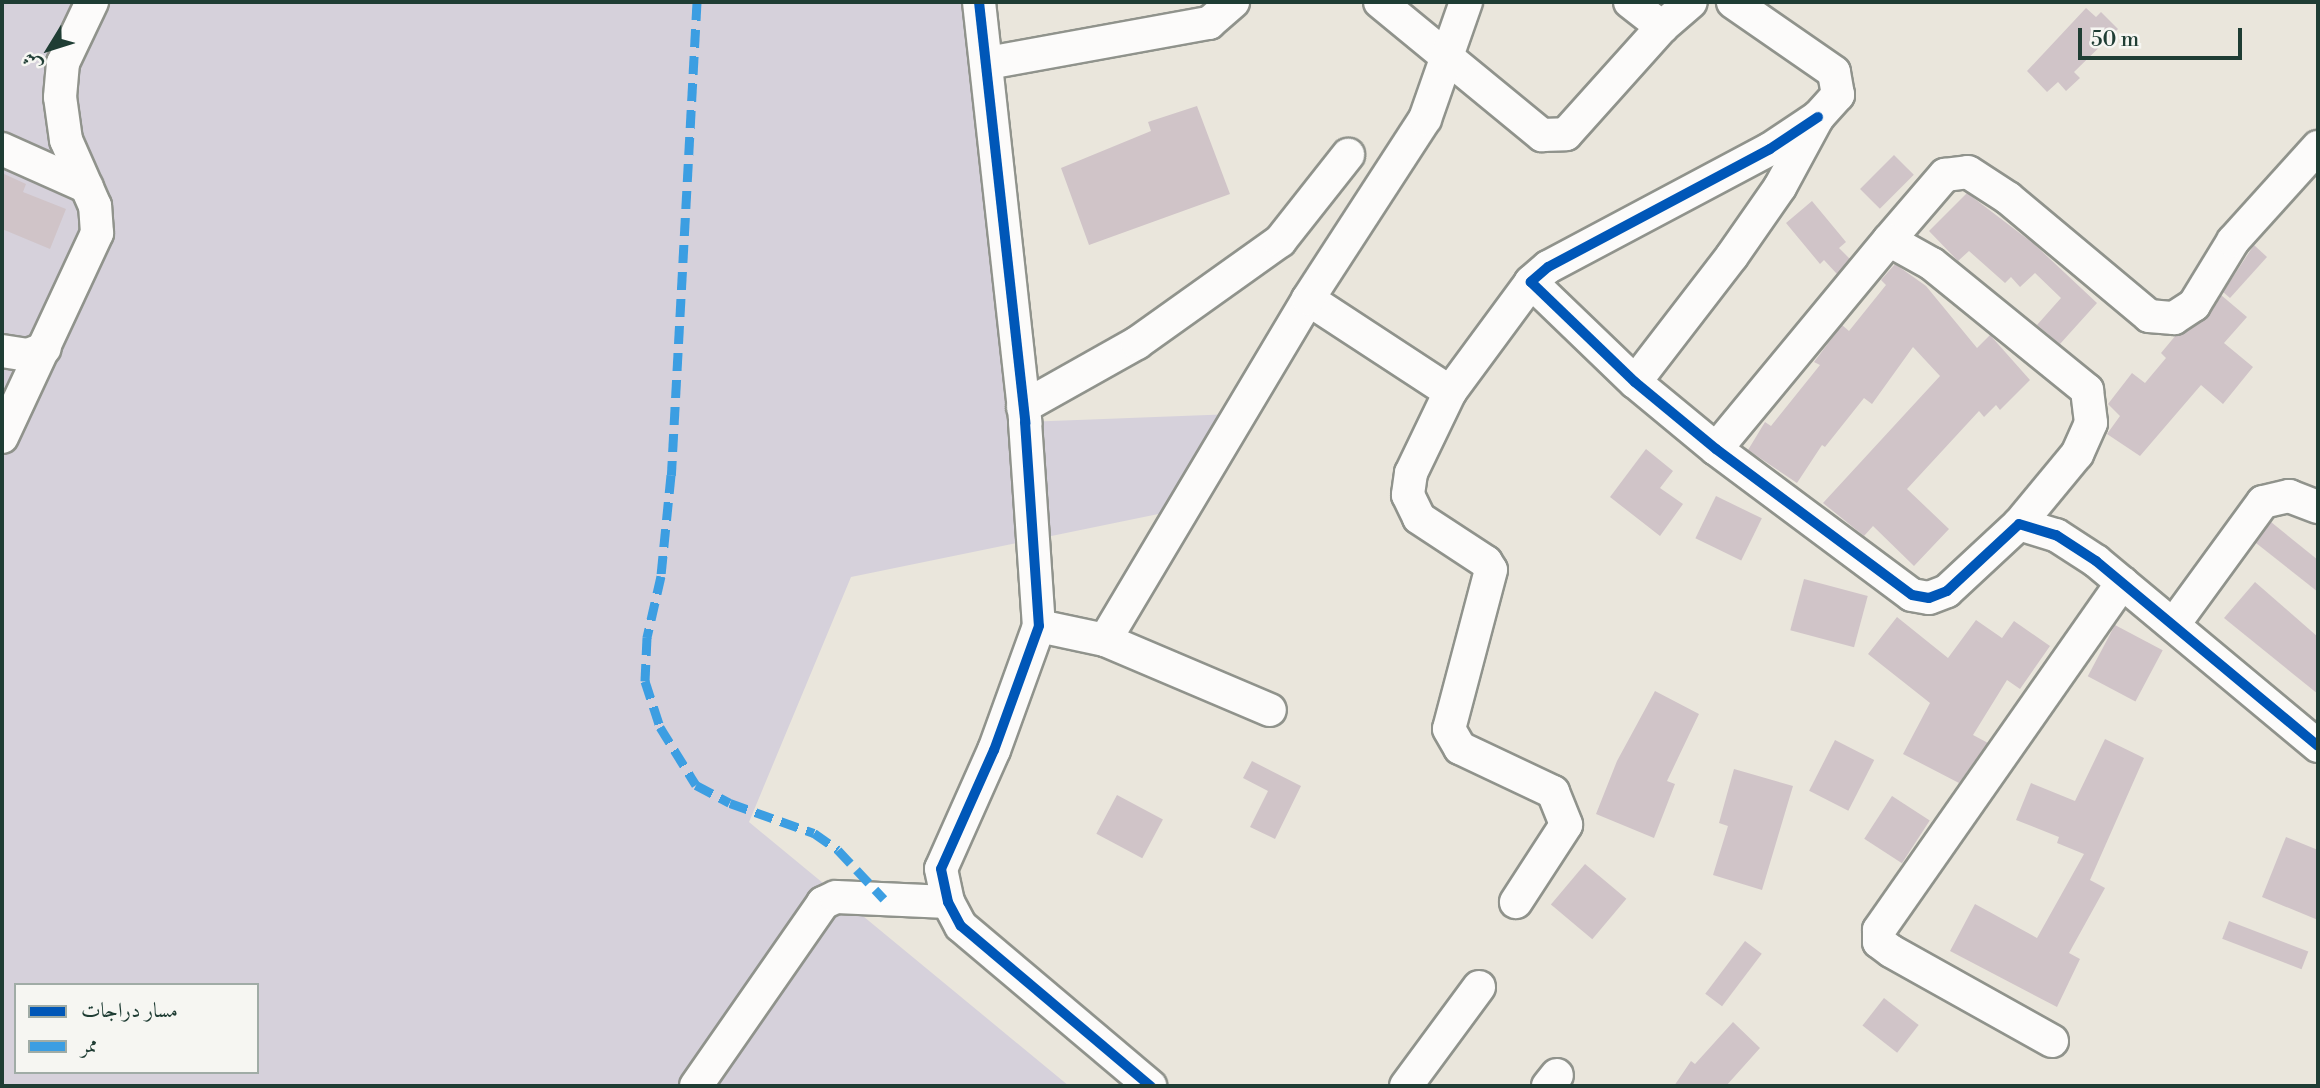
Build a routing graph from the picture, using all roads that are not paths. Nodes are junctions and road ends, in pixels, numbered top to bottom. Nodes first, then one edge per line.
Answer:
1 (92, 2) edge
2 (979, 2) edge
3 (1233, 2) edge
4 (1380, 2) edge
5 (1466, 2) edge
6 (1630, 2) edge
7 (1691, 2) edge
8 (1732, 2) edge
9 (1208, 12) edge
10 (1662, 27) junction
11 (1449, 55) junction
12 (988, 63) junction
13 (1818, 117) junction
14 (2318, 147) edge
15 (2, 149) edge
16 (1348, 155) dead end
17 (87, 187) junction
18 (1889, 240) junction
19 (1531, 282) junction
20 (1308, 299) junction
21 (45, 348) junction
22 (2, 351) edge
23 (1636, 382) junction
24 (1450, 391) junction
25 (1023, 407) junction
26 (2, 437) edge
27 (1716, 449) junction
28 (2318, 507) edge
29 (2019, 524) junction
30 (2122, 583) junction
31 (2174, 624) junction
32 (1039, 626) junction
33 (1105, 640) junction
34 (1270, 710) dead end
35 (2318, 746) edge
36 (948, 902) junction
37 (1516, 902) dead end
38 (1479, 987) dead end
39 (2052, 1041) dead end
40 (696, 1086) edge
41 (1150, 1086) edge
42 (1406, 1086) edge

1 - 17 street
2 - 12 street
3 - 9 street
4 - 11 street
5 - 11 street
6 - 10 street
7 - 10 street
8 - 13 street
9 - 12 street
10 - 11 street
11 - 20 street
12 - 25 street
13 - 19 street
13 - 23 street
14 - 18 street
15 - 17 street
16 - 25 street
17 - 21 street
18 - 27 street
18 - 29 street
19 - 23 street
19 - 24 street
20 - 24 street
20 - 33 street
21 - 22 street
21 - 26 street
23 - 27 street
24 - 37 street
25 - 32 street
27 - 29 street
28 - 31 street
29 - 30 street
30 - 31 street
30 - 39 street
31 - 35 street
32 - 33 street
32 - 36 street
33 - 34 street
36 - 40 street
36 - 41 street
38 - 42 street

